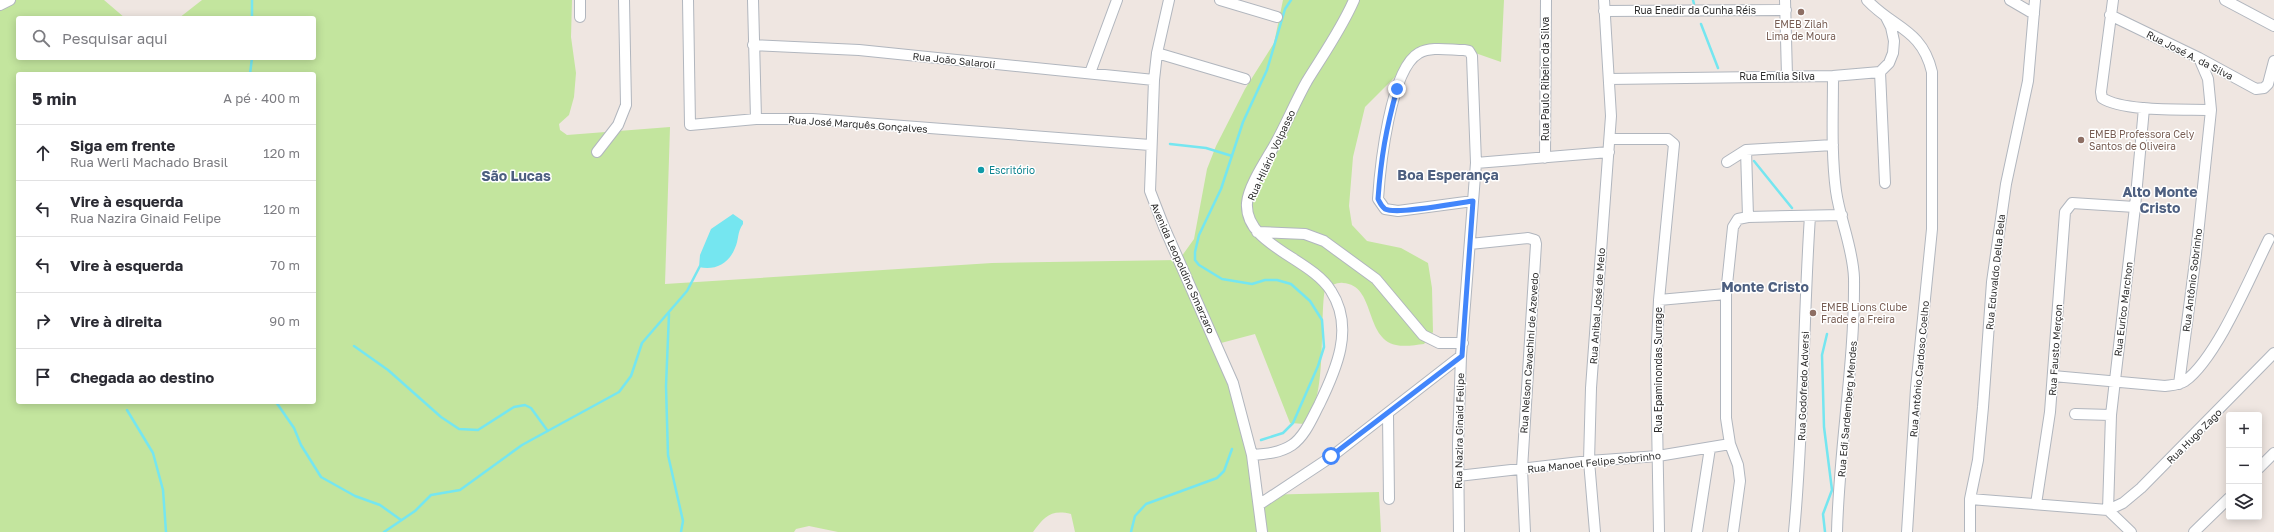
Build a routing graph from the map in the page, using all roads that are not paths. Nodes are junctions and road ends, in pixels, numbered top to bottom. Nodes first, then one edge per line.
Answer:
1 (10, 0) edge
2 (580, 0) edge
3 (624, 0) edge
4 (688, 0) edge
5 (753, 0) edge
6 (1117, 0) edge
7 (1169, 0) edge
8 (1220, 0) edge
9 (1354, 0) edge
10 (1546, 0) edge
11 (1604, 0) edge
12 (1867, 0) edge
13 (2010, 0) edge
14 (2035, 0) edge
15 (2113, 0) edge
16 (2225, 0) edge
17 (0, 5) edge
18 (1786, 5) edge
19 (1604, 11) junction
20 (1884, 13) junction
21 (2034, 14) junction
22 (2110, 15) junction
23 (580, 17) dead end
24 (1277, 17) dead end
25 (2272, 25) edge
26 (753, 45) junction
27 (1157, 52) junction
28 (2199, 58) junction
29 (2274, 61) edge
30 (1880, 72) junction
31 (1090, 73) junction
32 (1787, 76) junction
33 (1833, 76) junction
34 (1245, 79) dead end
35 (1609, 79) junction
36 (1154, 80) junction
37 (2144, 108) junction
38 (2211, 110) junction
39 (756, 120) junction
40 (1610, 139) junction
41 (1833, 144) junction
42 (1150, 145) junction
43 (1746, 150) junction
44 (597, 152) dead end
45 (1609, 152) junction
46 (1545, 158) junction
47 (1476, 162) junction
48 (1727, 162) dead end
49 (1885, 183) dead end
50 (1473, 201) junction
51 (2135, 207) junction
52 (1842, 215) junction
53 (1748, 216) junction
54 (1810, 216) junction
55 (1257, 232) junction
56 (2269, 239) dead end
57 (1470, 244) junction
58 (1726, 294) junction
59 (1659, 300) junction
60 (1463, 343) junction
61 (2274, 353) edge
62 (1462, 356) junction
63 (2053, 376) junction
64 (2114, 383) junction
65 (2179, 384) junction
66 (2075, 414) dead end
67 (1388, 415) junction
68 (2111, 415) junction
69 (1730, 444) junction
70 (1710, 448) junction
71 (2274, 454) edge
72 (1252, 456) junction
73 (1658, 456) junction
74 (1589, 461) junction
75 (2262, 465) edge
76 (1522, 469) junction
77 (1458, 476) junction
78 (1970, 499) junction
79 (1389, 500) dead end
80 (2226, 501) edge
81 (1260, 504) junction
82 (2036, 504) junction
83 (2108, 510) junction
84 (1262, 532) edge
85 (1459, 532) edge
86 (1525, 532) edge
87 (1595, 532) edge
88 (1659, 532) edge
89 (1697, 532) edge
90 (1733, 532) edge
91 (1794, 532) edge
92 (1837, 532) edge
93 (1907, 532) edge
94 (1970, 532) edge
95 (2131, 532) edge
96 (2194, 532) edge

1 - 17 street
2 - 23 street
3 - 44 street
4 - 39 street, Rua José Marquês Gonçalves
5 - 26 street
6 - 31 street
7 - 27 street, Avenida Leopoldino Smarzaro
8 - 24 street
9 - 55 street, Rua Hilário Volpasso
10 - 46 street, Rua Paulo Ribeiro da Silva
11 - 19 street, Rua Anibal José de Melo
12 - 20 street, Rua Antônio Cardoso Coelho
13 - 21 street
14 - 21 street, Rua Eduvaldo Della Bela
15 - 22 street
16 - 25 street
18 - 19 street, Rua Enedir da Cunha Réis
18 - 32 street
19 - 35 street, Rua Anibal José de Melo
20 - 30 street
20 - 93 street, Rua Antônio Cardoso Coelho
21 - 78 street, Rua Eduvaldo Della Bela
22 - 28 street, Rua José A. da Silva
22 - 37 street
26 - 31 street, Rua João Salaroli
26 - 39 street
27 - 34 street
27 - 36 street, Avenida Leopoldino Smarzaro
28 - 29 street, Rua José A. da Silva
28 - 38 street, Rua Antônio Sobrinho
30 - 33 street, Rua Emília Silva
30 - 49 street
31 - 36 street, Rua João Salaroli
32 - 33 street, Rua Emília Silva
32 - 35 street, Rua Emília Silva
33 - 41 street, Rua Edi Sardemberg Mendes
35 - 40 street, Rua Anibal José de Melo
36 - 42 street, Avenida Leopoldino Smarzaro
37 - 38 street
37 - 51 street, Rua Eurico Marchon
38 - 65 street, Rua Antônio Sobrinho
39 - 42 street, Rua José Marquês Gonçalves
40 - 45 street, Rua Anibal José de Melo
40 - 59 street, Rua Epaminondas Surrage
41 - 43 street
41 - 52 street, Rua Edi Sardemberg Mendes
42 - 72 street, Avenida Leopoldino Smarzaro
43 - 48 street
43 - 53 street
45 - 46 street
45 - 74 street, Rua Anibal José de Melo
46 - 47 street
47 - 50 street, Rua Nazira Ginaid Felipe
47 - 50 street, Rua Nazira Ginaid Felipe
50 - 57 street, Rua Nazira Ginaid Felipe
51 - 63 street, Rua Fausto Merçon
51 - 64 street, Rua Eurico Marchon
52 - 54 street
52 - 92 street, Rua Edi Sardemberg Mendes
53 - 54 street
53 - 58 street
54 - 91 street, Rua Godofredo Adversi
55 - 60 street
55 - 72 street, Rua Hilário Volpasso
56 - 65 street
57 - 60 street, Rua Nazira Ginaid Felipe
57 - 76 street, Rua Nelson Cavachini de Azevedo
58 - 59 street
58 - 69 street
59 - 73 street, Rua Epaminondas Surrage
60 - 62 street, Rua Nazira Ginaid Felipe
61 - 83 street, Rua Hugo Zago
62 - 67 street
62 - 77 street, Rua Nazira Ginaid Felipe
63 - 64 street
63 - 82 street, Rua Fausto Merçon
64 - 65 street
64 - 68 street, Rua Eurico Marchon
66 - 68 street
67 - 79 street
67 - 81 street
68 - 83 street, Rua Eurico Marchon
69 - 70 street, Rua Manoel Felipe Sobrinho
69 - 90 street
70 - 73 street, Rua Manoel Felipe Sobrinho
70 - 89 street
71 - 75 street
72 - 81 street, Avenida Leopoldino Smarzaro
73 - 74 street, Rua Manoel Felipe Sobrinho
73 - 88 street, Rua Epaminondas Surrage
74 - 76 street, Rua Manoel Felipe Sobrinho
74 - 87 street, Rua Anibal José de Melo
76 - 77 street, Rua Manoel Felipe Sobrinho
76 - 86 street, Rua Nelson Cavachini de Azevedo
77 - 85 street, Rua Nazira Ginaid Felipe
78 - 82 street
78 - 94 street, Rua Eduvaldo Della Bela
80 - 96 street
81 - 84 street, Avenida Leopoldino Smarzaro
82 - 83 street
83 - 95 street

